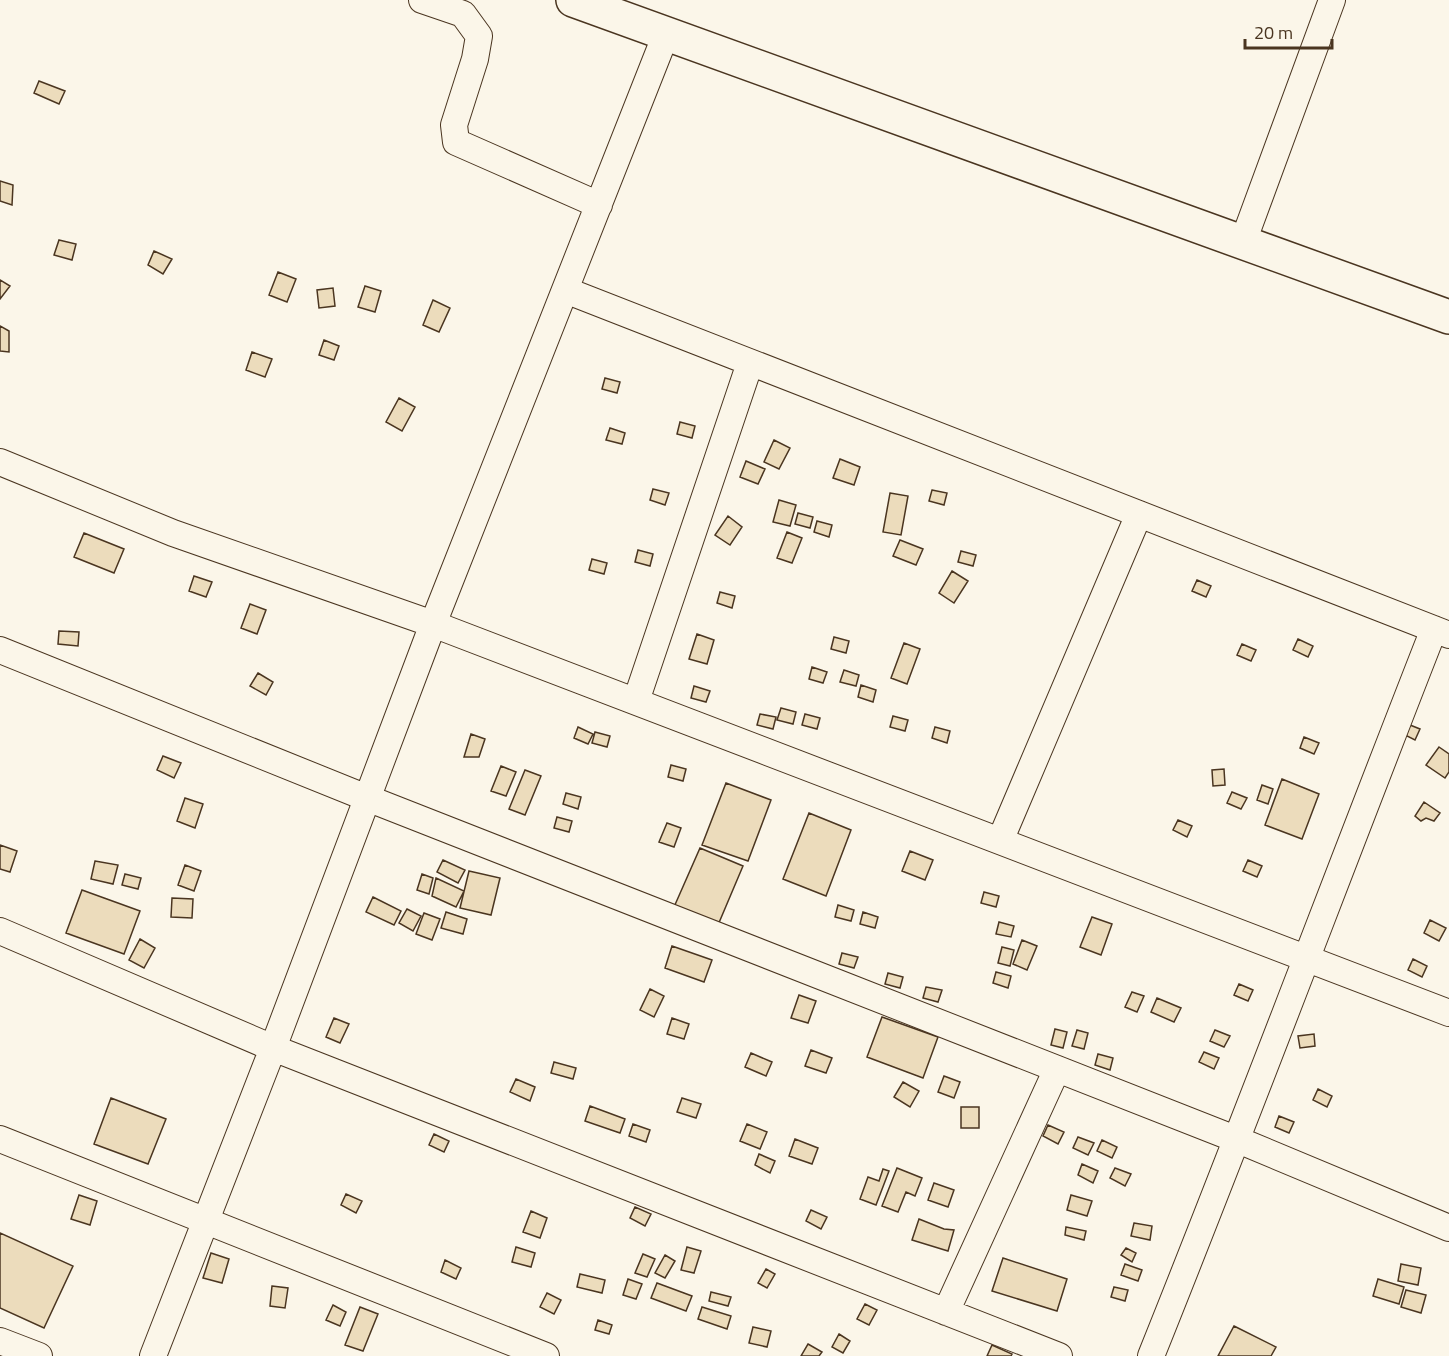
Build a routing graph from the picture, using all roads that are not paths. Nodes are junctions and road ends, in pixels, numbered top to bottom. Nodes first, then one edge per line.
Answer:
1 (422, 0) edge
2 (573, 0) edge
3 (1332, 0) edge
4 (666, 34) junction
5 (599, 205) junction
6 (1243, 242) junction
7 (565, 290) junction
8 (1449, 317) edge
9 (750, 363) junction
10 (0, 462) edge
11 (1139, 514) junction
12 (433, 624) junction
13 (1441, 632) edge
14 (0, 650) edge
15 (636, 701) junction
16 (367, 798) junction
17 (1000, 841) junction
18 (0, 932) edge
19 (1306, 958) junction
20 (1449, 1013) edge
21 (273, 1048) junction
22 (1057, 1069) junction
23 (0, 1139) edge
24 (1238, 1140) junction
25 (206, 1221) junction
26 (1449, 1228) edge
27 (946, 1312) junction
28 (0, 1341) edge
29 (39, 1356) edge
30 (153, 1356) edge
31 (546, 1356) edge
32 (1059, 1356) edge
33 (1151, 1356) edge

1 - 5 street
2 - 4 street
3 - 6 street
4 - 5 street
4 - 6 street
5 - 7 street
6 - 8 street
7 - 9 street
7 - 12 street
9 - 11 street
9 - 15 street
10 - 12 street
11 - 13 street
11 - 17 street
12 - 15 street
12 - 16 street
13 - 19 street
14 - 16 street
15 - 17 street
16 - 21 street
16 - 22 street
17 - 19 street
18 - 21 street
19 - 20 street
19 - 24 street
21 - 25 street
21 - 27 street
22 - 24 street
22 - 27 street
23 - 25 street
24 - 26 street
24 - 33 street
25 - 30 street
25 - 31 street
27 - 32 street
28 - 29 street

